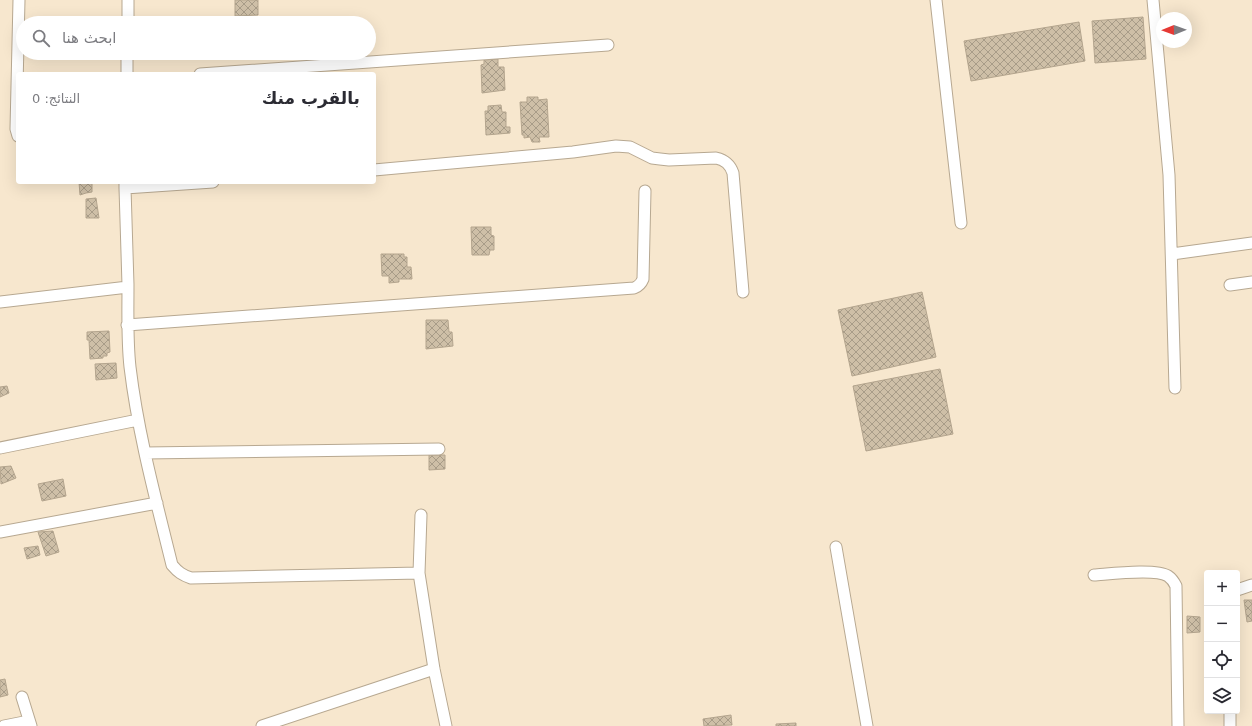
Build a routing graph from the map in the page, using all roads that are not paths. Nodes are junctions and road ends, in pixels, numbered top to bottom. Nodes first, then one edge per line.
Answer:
1 (19, 0) edge
2 (128, 0) edge
3 (936, 0) edge
4 (1153, 0) edge
5 (19, 16) edge
6 (128, 16) edge
7 (608, 45) dead end
8 (18, 60) edge
9 (127, 60) edge
10 (17, 72) edge
11 (126, 72) edge
12 (228, 72) edge
13 (376, 170) edge
14 (154, 184) edge
15 (125, 185) edge
16 (645, 191) dead end
17 (961, 222) dead end
18 (1252, 243) edge
19 (1172, 254) junction
20 (1252, 282) edge
21 (1230, 285) dead end
22 (128, 287) junction
23 (743, 292) dead end
24 (0, 302) edge
25 (127, 325) junction
26 (1174, 388) dead end
27 (138, 420) junction
28 (0, 448) edge
29 (439, 449) dead end
30 (145, 453) junction
31 (157, 503) junction
32 (421, 515) dead end
33 (0, 532) edge
34 (836, 547) dead end
35 (420, 573) junction
36 (1094, 575) dead end
37 (1252, 585) edge
38 (1240, 589) edge
39 (434, 669) junction
40 (22, 697) dead end
41 (1230, 714) edge
42 (30, 723) edge
43 (4, 726) edge
44 (262, 726) edge
45 (446, 726) edge
46 (867, 726) edge
47 (1178, 726) edge
48 (1230, 726) edge

1 - 5 street
2 - 6 street
3 - 17 street
4 - 19 street
7 - 12 street
8 - 10 street
9 - 11 street
13 - 23 street
14 - 15 street
15 - 22 street
16 - 25 street
18 - 19 street
19 - 26 street
20 - 21 street
22 - 24 street
22 - 25 street
25 - 27 street
27 - 28 street
27 - 30 street
29 - 30 street
30 - 31 street
31 - 33 street
31 - 35 street
32 - 35 street
34 - 46 street
35 - 39 street
36 - 47 street
37 - 38 street
39 - 44 street
39 - 45 street
40 - 42 street
41 - 48 street
42 - 43 street

